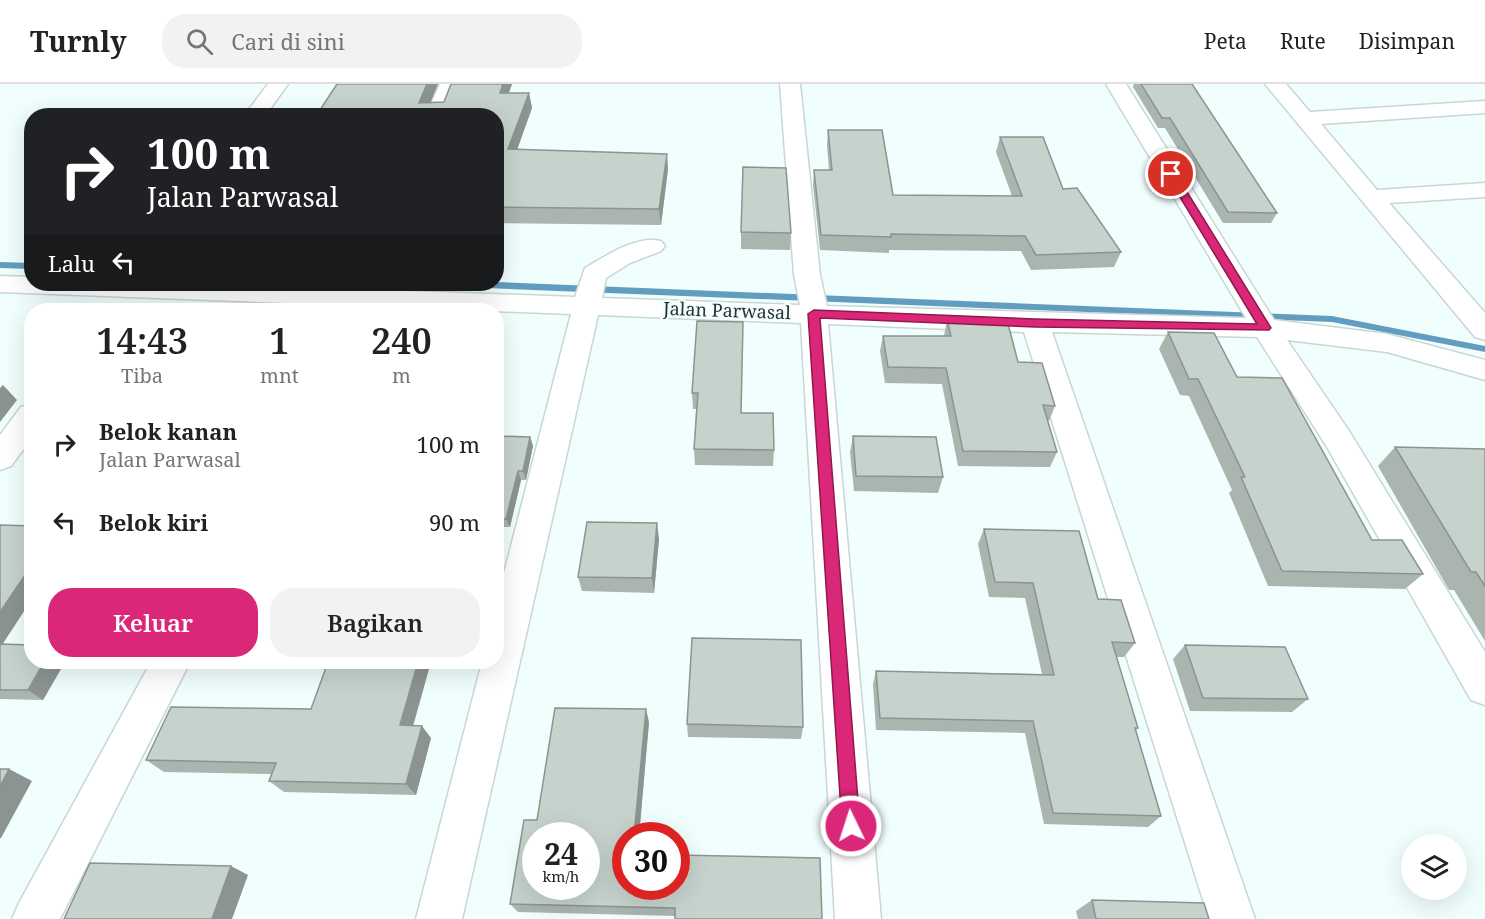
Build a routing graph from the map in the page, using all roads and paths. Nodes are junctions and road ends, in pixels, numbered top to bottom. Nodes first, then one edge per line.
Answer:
1 (278, 84) edge
2 (450, 84) edge
3 (790, 84) edge
4 (1116, 84) edge
5 (1275, 84) edge
6 (1485, 107) edge
7 (260, 108) edge
8 (439, 108) edge
9 (1305, 119) junction
10 (1485, 190) edge
11 (1371, 197) junction
12 (652, 246) dead end
13 (0, 284) edge
14 (24, 286) edge
15 (83, 291) edge
16 (589, 291) junction
17 (118, 294) edge
18 (356, 297) edge
19 (811, 297) junction
20 (1035, 323) junction
21 (1263, 323) junction
22 (1483, 327) edge
23 (1485, 370) edge
24 (24, 426) edge
25 (0, 458) edge
26 (504, 647) edge
27 (167, 669) edge
28 (499, 669) edge
29 (1485, 687) edge
30 (35, 919) edge
31 (439, 919) edge
32 (858, 919) edge
33 (1232, 919) edge

1 - 7 street
2 - 8 street
3 - 19 street
4 - 21 street
5 - 9 street
6 - 9 street
9 - 11 street
10 - 11 street
11 - 22 street
12 - 16 street
13 - 14 street, Jalan Parwasal
15 - 17 street, Jalan Parwasal
16 - 18 street, Jalan Parwasal
16 - 19 street, Jalan Parwasal
16 - 26 street
17 - 18 street, Jalan Parwasal
19 - 20 street, Jalan Parwasal
19 - 32 street
20 - 21 street, Jalan Parwasal
20 - 33 street
21 - 23 street, Jalan Parwasal
21 - 29 street
24 - 25 street
27 - 30 street
28 - 31 street

